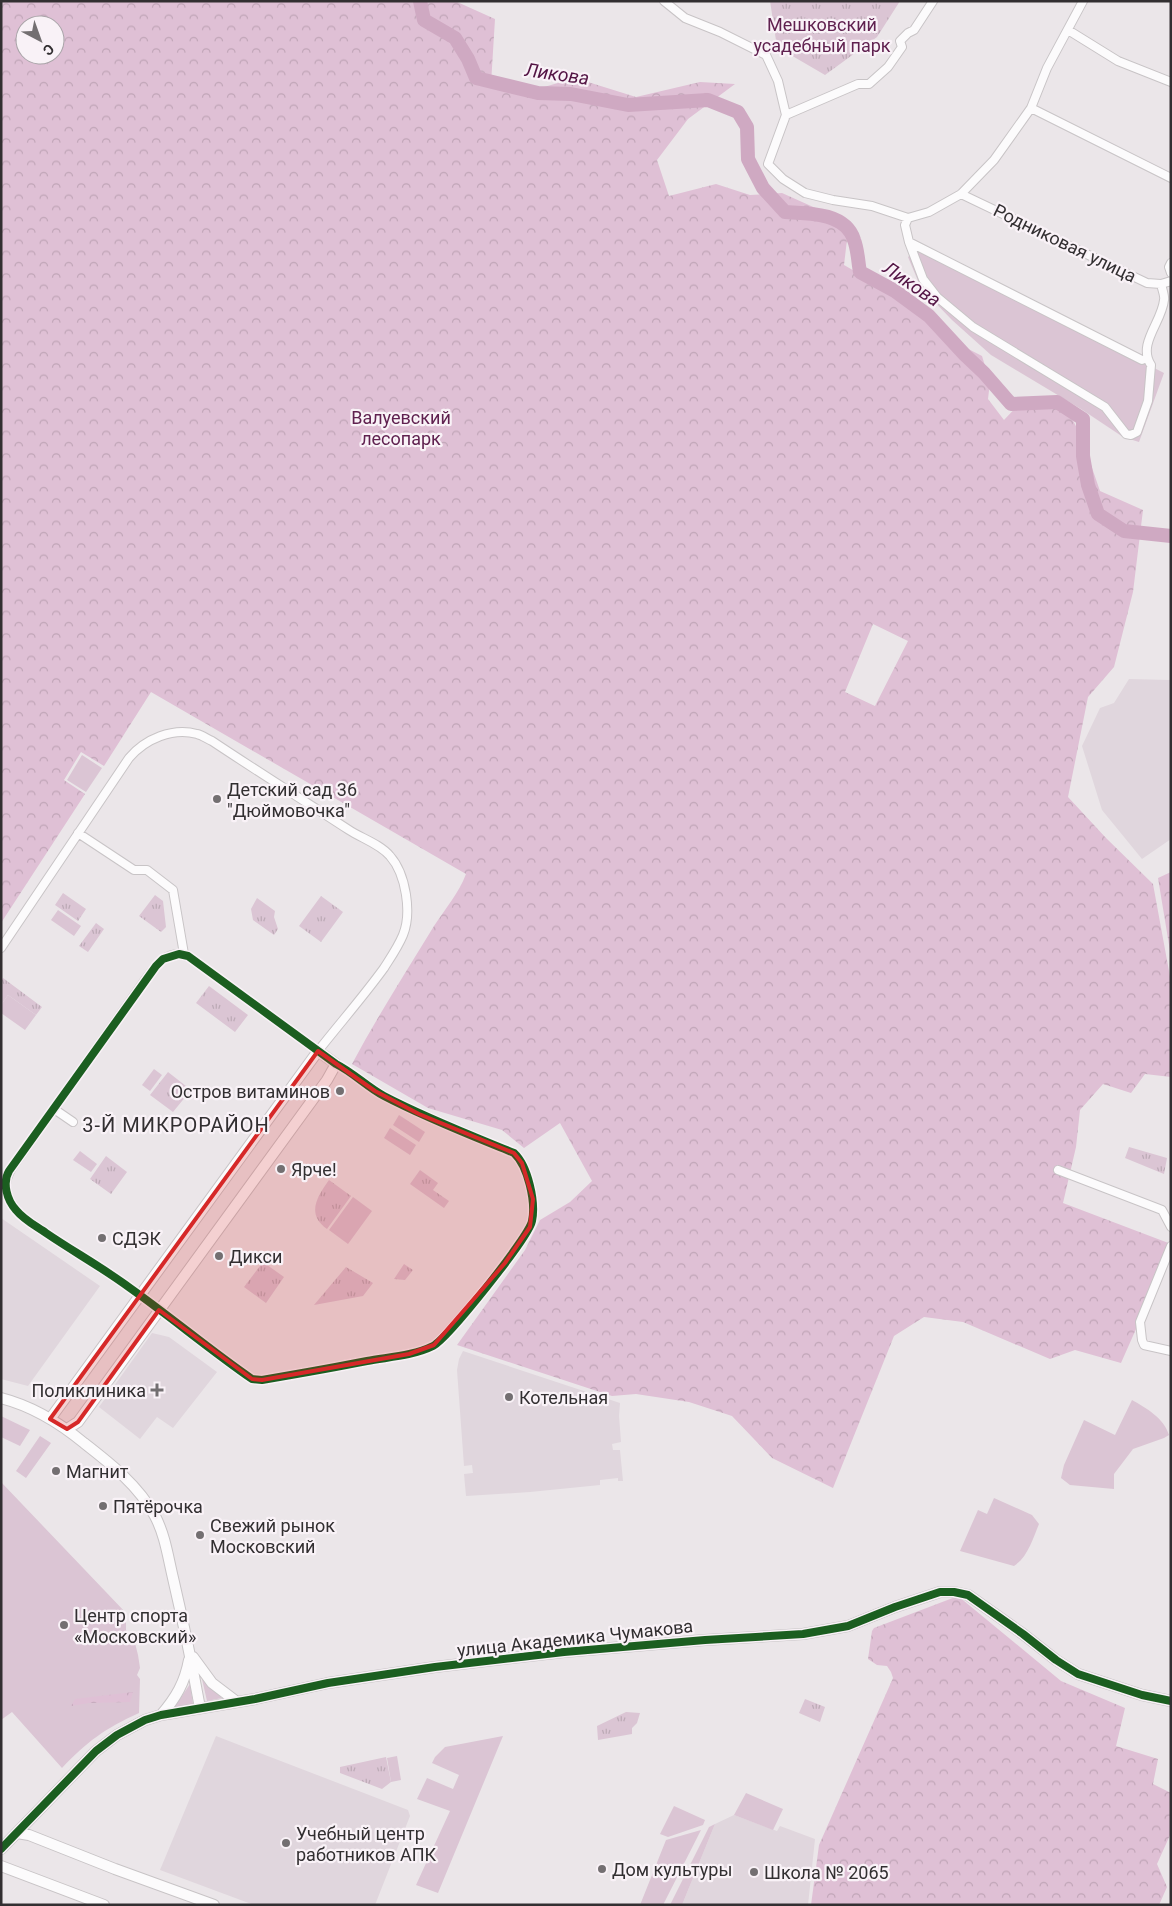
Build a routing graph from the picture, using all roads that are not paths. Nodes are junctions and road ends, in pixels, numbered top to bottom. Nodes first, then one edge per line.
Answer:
1 (664, 1) edge
2 (933, 1) edge
3 (1083, 1) edge
4 (1068, 30) junction
5 (1171, 82) edge
6 (1030, 108) junction
7 (786, 115) junction
8 (1171, 178) edge
9 (960, 194) junction
10 (908, 218) junction
11 (909, 242) junction
12 (1171, 263) edge
13 (1171, 273) edge
14 (1171, 281) edge
15 (1161, 284) junction
16 (1146, 358) junction
17 (78, 833) junction
18 (1, 948) edge
19 (184, 954) junction
20 (318, 1051) junction
21 (336, 1064) junction
22 (54, 1108) junction
23 (73, 1122) dead end
24 (1058, 1170) dead end
25 (4, 1176) edge
26 (1171, 1227) edge
27 (1171, 1246) edge
28 (140, 1296) junction
29 (159, 1310) junction
30 (1171, 1351) edge
31 (1, 1398) edge
32 (50, 1419) junction
33 (67, 1430) junction
34 (191, 1654) junction
35 (1171, 1701) edge
36 (237, 1702) junction
37 (200, 1708) junction
38 (161, 1715) junction
39 (16, 1833) junction
40 (1, 1849) edge
41 (1, 1866) edge
42 (104, 1905) edge
43 (214, 1905) edge

1 - 7 street
2 - 7 street
3 - 4 street
4 - 5 street
4 - 6 street
6 - 8 street
6 - 9 street
7 - 10 street
9 - 10 street
9 - 15 street, Родниковая улица
10 - 11 street
11 - 16 street
11 - 16 street
12 - 13 street
14 - 15 street
15 - 16 street
17 - 18 street
17 - 19 street
17 - 20 street
19 - 20 street
19 - 22 street
20 - 21 street
20 - 28 street
21 - 29 street
21 - 29 street
22 - 23 street
22 - 25 street
24 - 26 street
25 - 28 street
27 - 30 street
28 - 29 street
28 - 32 street
29 - 33 street
31 - 32 street
32 - 33 street
33 - 34 street
34 - 36 street
34 - 37 street
34 - 38 street
35 - 36 street, улица Академика Чумакова
36 - 37 street, улица Академика Чумакова
37 - 38 street, улица Академика Чумакова
38 - 39 street, улица Академика Чумакова
39 - 40 street, улица Академика Чумакова
39 - 43 street
41 - 42 street

